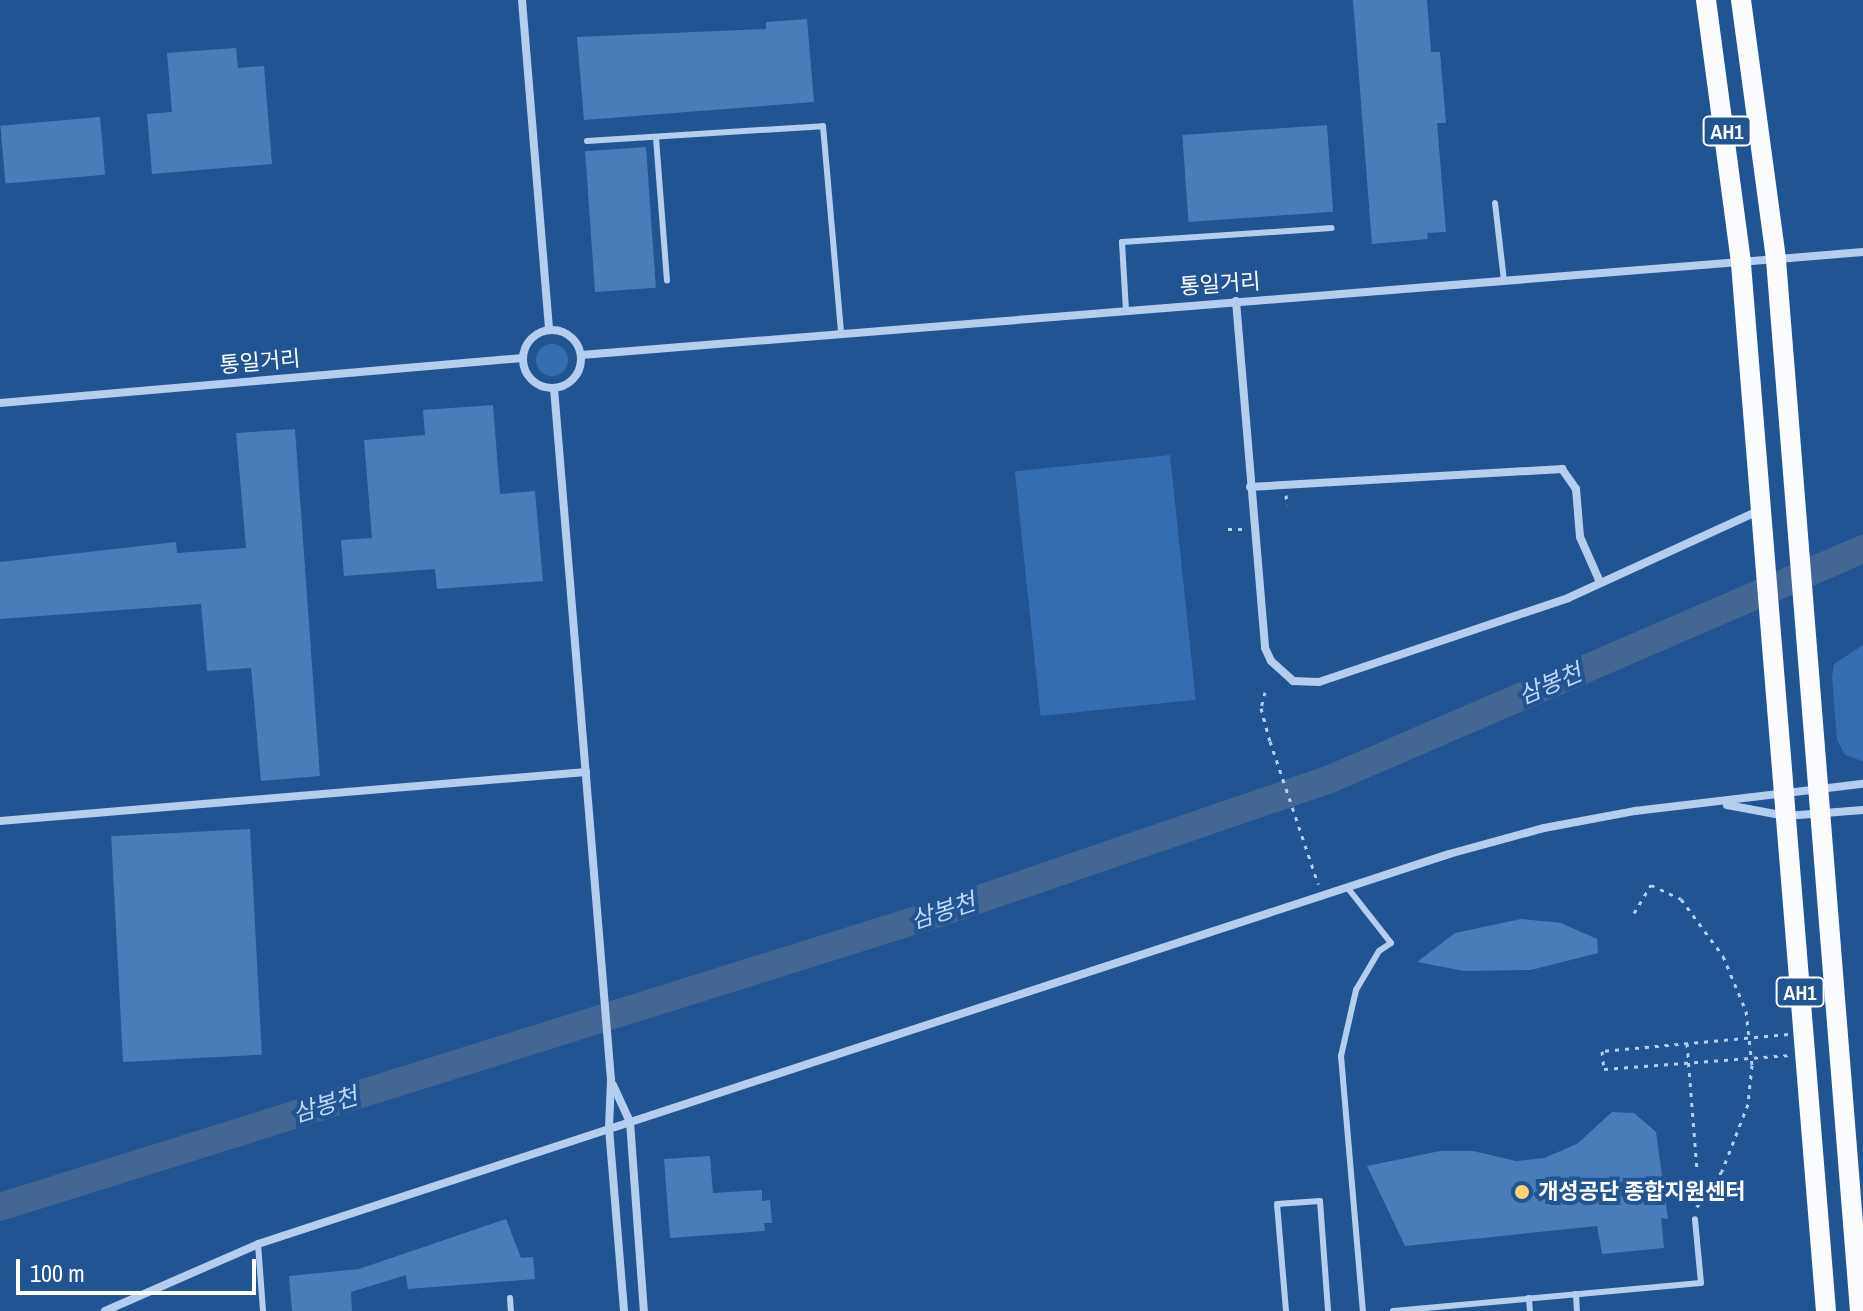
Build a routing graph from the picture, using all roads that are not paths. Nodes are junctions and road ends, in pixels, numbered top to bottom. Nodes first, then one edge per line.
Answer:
1 (522, 0) edge
2 (1706, 0) edge
3 (1741, 0) edge
4 (656, 138) junction
5 (587, 141) dead end
6 (1495, 203) dead end
7 (1332, 228) dead end
8 (1863, 252) edge
9 (1776, 260) junction
10 (1741, 264) junction
11 (667, 281) dead end
12 (1504, 281) junction
13 (1236, 301) junction
14 (1126, 310) junction
15 (549, 330) junction
16 (841, 333) junction
17 (581, 355) junction
18 (523, 358) junction
19 (554, 388) junction
20 (0, 403) edge
21 (1250, 487) junction
22 (1761, 509) junction
23 (1600, 582) junction
24 (586, 772) junction
25 (1863, 784) edge
26 (1818, 787) junction
27 (1784, 790) junction
28 (1723, 804) junction
29 (1863, 810) edge
30 (1820, 814) junction
31 (1786, 816) junction
32 (0, 821) edge
33 (1347, 887) junction
34 (611, 1080) junction
35 (630, 1122) junction
36 (609, 1128) junction
37 (1695, 1219) road end
38 (258, 1244) junction
39 (1576, 1294) junction
40 (510, 1298) dead end
41 (1529, 1298) junction
42 (105, 1311) edge
43 (263, 1311) edge
44 (511, 1311) edge
45 (624, 1311) edge
46 (644, 1311) edge
47 (1286, 1311) edge
48 (1328, 1311) edge
49 (1363, 1311) edge
50 (1393, 1311) edge
51 (1530, 1311) edge
52 (1577, 1311) edge
53 (1826, 1311) edge
54 (1860, 1311) edge

1 - 15 street
2 - 10 main road, AH1
3 - 9 main road, AH1
4 - 5 lane
4 - 11 lane
4 - 16 lane
6 - 12 lane
7 - 14 lane
8 - 9 street, 통일거리
9 - 10 street, 통일거리
9 - 26 main road, AH1
10 - 12 street, 통일거리
10 - 22 main road, AH1
12 - 13 street, 통일거리
13 - 14 street, 통일거리
13 - 21 street
14 - 16 street, 통일거리
15 - 17 street
15 - 18 street
16 - 17 street, 통일거리
17 - 19 street
18 - 19 street
18 - 20 street, 통일거리
19 - 24 street
21 - 23 street
21 - 23 street
22 - 23 street
22 - 27 main road, AH1
24 - 32 street
24 - 34 street
25 - 26 street
26 - 27 street
26 - 30 main road, AH1
27 - 28 street
27 - 31 main road, AH1
28 - 31 street
28 - 33 street
29 - 30 street
30 - 31 street
30 - 54 main road, AH1
31 - 53 main road, AH1
33 - 35 street
33 - 49 lane
34 - 35 street
34 - 36 street
35 - 36 street
35 - 46 street
36 - 38 street
36 - 45 street
37 - 39 lane
38 - 42 street
38 - 43 lane
39 - 41 lane
39 - 52 lane
40 - 44 lane
41 - 50 lane
41 - 51 lane
47 - 48 lane

